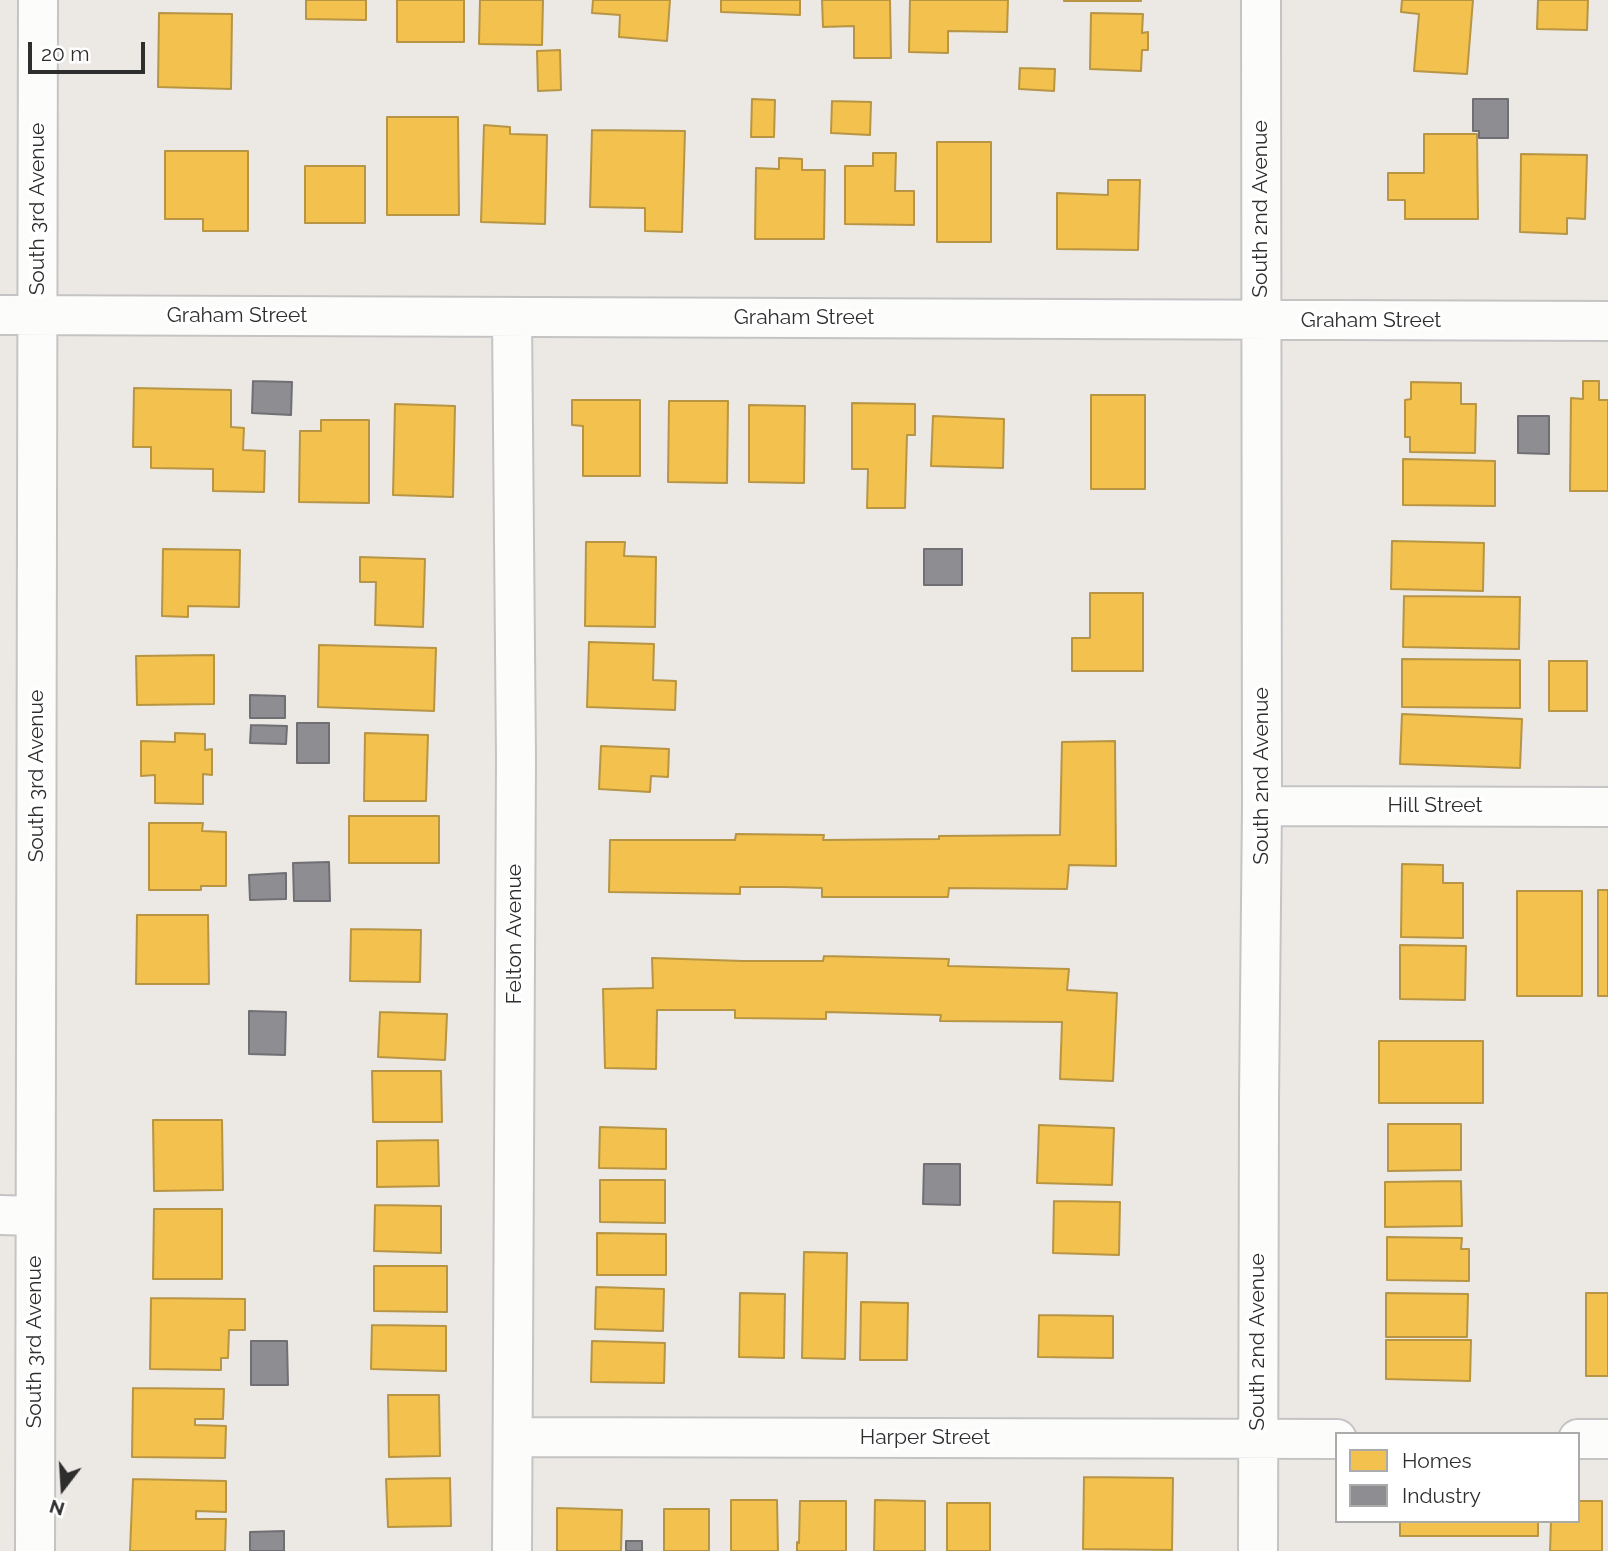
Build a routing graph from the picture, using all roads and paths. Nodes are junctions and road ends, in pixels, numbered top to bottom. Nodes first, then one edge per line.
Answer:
1 (38, 0) edge
2 (1261, 0) edge
3 (0, 315) edge
4 (38, 315) junction
5 (512, 317) junction
6 (1261, 320) junction
7 (1608, 321) edge
8 (1262, 806) junction
9 (1608, 807) edge
10 (18, 1215) edge
11 (514, 1437) junction
12 (1258, 1439) junction
13 (1335, 1439) edge
14 (1580, 1439) edge
15 (1608, 1439) edge
16 (34, 1551) edge
17 (512, 1551) edge
18 (1258, 1551) edge

1 - 4 street, South 3rd Avenue
2 - 6 street, South 2nd Avenue
3 - 4 street, Graham Street
4 - 5 street, Graham Street
4 - 10 street, South 3rd Avenue
5 - 6 street, Graham Street
5 - 11 street, Felton Avenue
6 - 7 street, Graham Street
6 - 8 street, South 2nd Avenue
8 - 9 street, Hill Street
8 - 12 street, South 2nd Avenue
10 - 16 street, South 3rd Avenue
11 - 12 street, Harper Street
11 - 17 street, Felton Avenue
12 - 13 street, Harper Street
12 - 18 street, South 2nd Avenue
14 - 15 street

